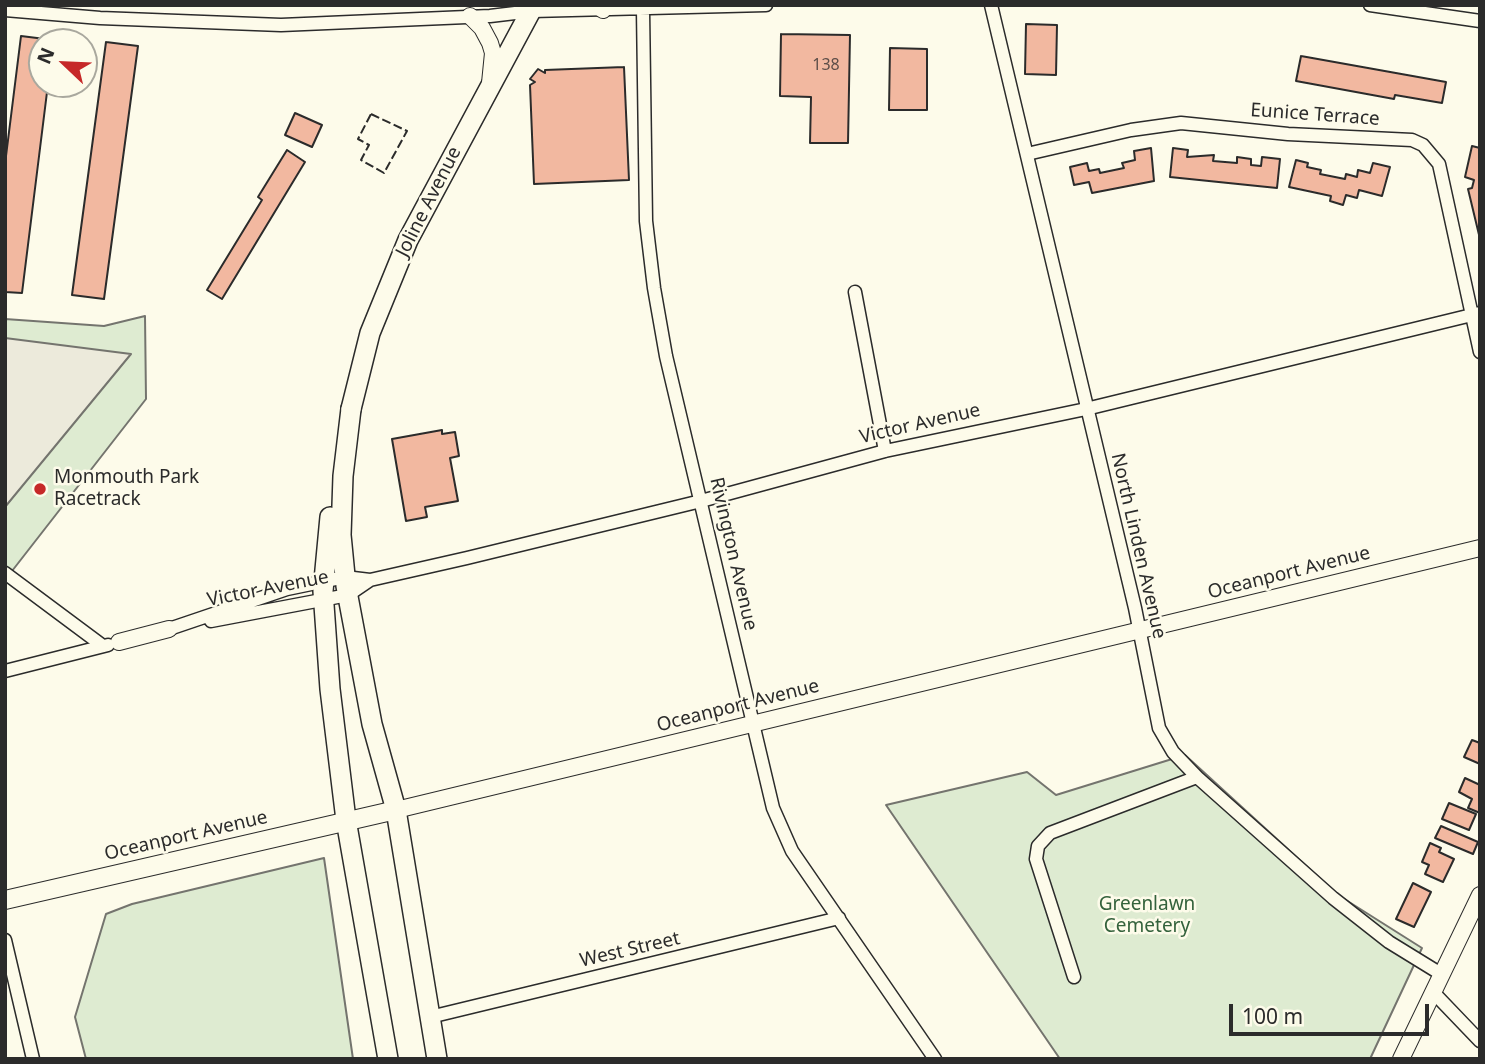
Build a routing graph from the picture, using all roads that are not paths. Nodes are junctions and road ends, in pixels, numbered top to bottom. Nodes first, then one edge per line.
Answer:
1 (766, 5) edge
2 (991, 5) edge
3 (1370, 5) edge
4 (533, 8) edge
5 (600, 8) edge
6 (5, 10) edge
7 (643, 10) junction
8 (470, 16) junction
9 (1480, 21) edge
10 (490, 84) junction
11 (1027, 154) junction
12 (855, 292) dead end
13 (1475, 314) edge
14 (1480, 352) edge
15 (351, 409) junction
16 (1086, 409) junction
17 (886, 451) junction
18 (701, 501) junction
19 (1480, 548) edge
20 (5, 573) edge
21 (347, 586) junction
22 (324, 591) junction
23 (169, 629) joint
24 (1139, 631) junction
25 (111, 644) junction
26 (5, 671) edge
27 (753, 724) junction
28 (1197, 776) junction
29 (396, 810) junction
30 (346, 820) junction
31 (1480, 895) edge
32 (5, 900) edge
33 (839, 918) junction
34 (5, 940) edge
35 (1441, 974) junction
36 (1074, 977) dead end
37 (1433, 992) junction
38 (430, 1017) junction
39 (1480, 1041) edge
40 (33, 1059) edge
41 (388, 1059) edge
42 (436, 1059) edge
43 (935, 1059) edge
44 (1401, 1059) edge

1 - 7 street
2 - 11 street, North Linden Avenue
3 - 9 street
4 - 5 street
4 - 8 street
4 - 10 main road, Joline Avenue
5 - 7 street
6 - 8 street
7 - 18 street, Rivington Avenue
8 - 10 street
10 - 15 main road, Joline Avenue
11 - 13 street, Eunice Terrace
11 - 16 street, North Linden Avenue
12 - 17 street
13 - 14 street, Eunice Terrace
13 - 16 street, Victor Avenue
15 - 21 main road
15 - 22 main road
16 - 17 street, Victor Avenue
16 - 24 street, North Linden Avenue
17 - 18 street, Victor Avenue
18 - 21 street, Victor Avenue
18 - 27 street, Rivington Avenue
19 - 24 street, Oceanport Avenue
20 - 25 street
21 - 22 street, Victor Avenue
21 - 29 main road
22 - 23 street, Victor Avenue
22 - 30 main road
23 - 25 street, Victor Avenue
24 - 27 street, Oceanport Avenue
24 - 28 street, North Linden Avenue
25 - 26 street, Victor Avenue
27 - 29 street, Oceanport Avenue
27 - 33 street, Rivington Avenue
28 - 35 street, North Linden Avenue
28 - 36 street
29 - 30 main road, Oceanport Avenue
29 - 38 main road
30 - 32 main road, Oceanport Avenue
30 - 41 main road
31 - 35 street
33 - 38 street, West Street
33 - 43 street, Rivington Avenue
34 - 40 street
35 - 37 street
37 - 39 street
37 - 44 street
38 - 42 main road

